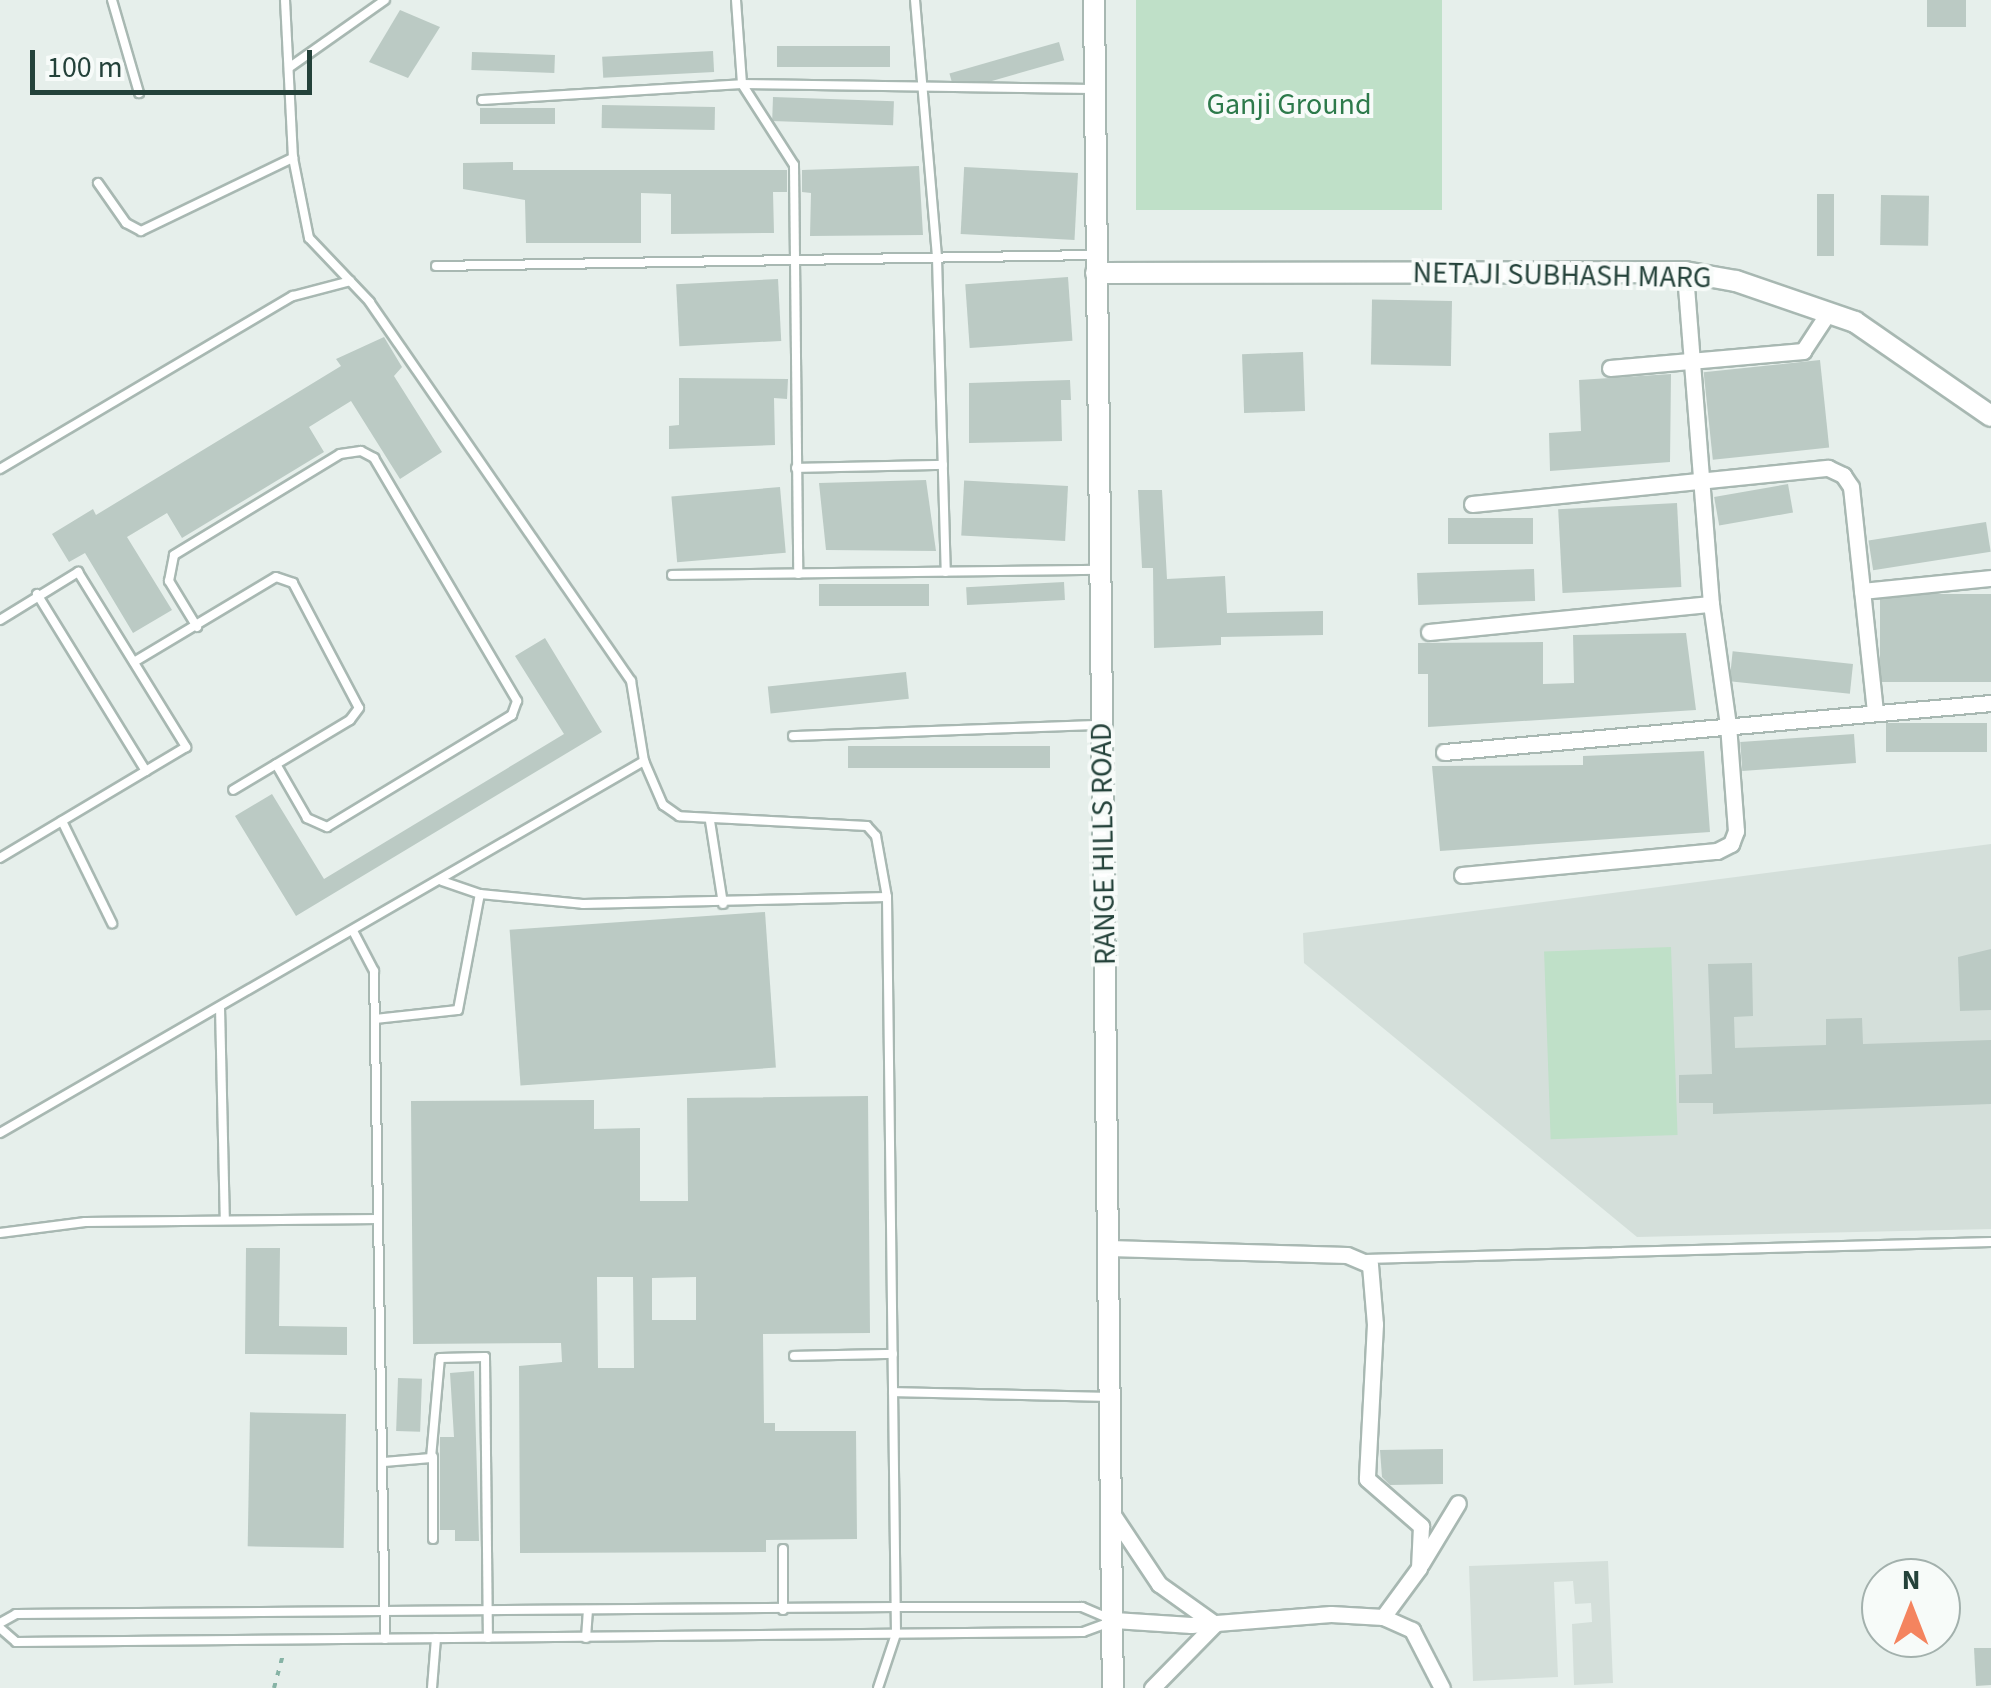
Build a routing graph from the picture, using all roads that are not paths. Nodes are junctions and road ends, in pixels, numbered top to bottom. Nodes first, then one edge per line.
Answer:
1 (112, 0) edge
2 (285, 0) edge
3 (386, 0) edge
4 (736, 0) edge
5 (915, 0) edge
6 (1094, 0) edge
7 (290, 67) junction
8 (742, 84) junction
9 (1094, 88) junction
10 (922, 90) junction
11 (139, 93) dead end
12 (482, 100) dead end
13 (293, 158) junction
14 (98, 183) dead end
15 (937, 258) junction
16 (792, 260) junction
17 (1096, 264) junction
18 (436, 266) dead end
19 (1685, 272) junction
20 (350, 281) junction
21 (1828, 313) junction
22 (1690, 361) junction
23 (1610, 368) dead end
24 (1991, 416) edge
25 (943, 465) junction
26 (796, 468) junction
27 (0, 469) edge
28 (1701, 482) junction
29 (1472, 504) dead end
30 (1100, 570) junction
31 (946, 572) junction
32 (798, 574) junction
33 (672, 575) dead end
34 (1991, 578) edge
35 (1862, 591) junction
36 (37, 594) junction
37 (1711, 604) junction
38 (0, 620) edge
39 (197, 627) junction
40 (1428, 632) dead end
41 (134, 662) junction
42 (1991, 702) edge
43 (1875, 713) junction
44 (1102, 725) junction
45 (1728, 725) junction
46 (793, 736) dead end
47 (1444, 752) dead end
48 (644, 760) junction
49 (276, 764) junction
50 (146, 771) junction
51 (233, 790) dead end
52 (62, 821) junction
53 (710, 821) junction
54 (0, 858) edge
55 (1462, 874) dead end
56 (440, 880) junction
57 (480, 894) junction
58 (886, 897) junction
59 (722, 904) junction
60 (112, 923) dead end
61 (353, 931) junction
62 (220, 1007) junction
63 (375, 1019) junction
64 (0, 1133) edge
65 (378, 1219) junction
66 (224, 1220) junction
67 (0, 1232) edge
68 (1991, 1242) edge
69 (1109, 1248) junction
70 (1365, 1259) junction
71 (892, 1354) junction
72 (794, 1356) dead end
73 (893, 1392) junction
74 (1111, 1397) junction
75 (433, 1453) junction
76 (384, 1462) junction
77 (1458, 1503) dead end
78 (1113, 1514) junction
79 (432, 1539) dead end
80 (782, 1549) dead end
81 (1419, 1568) junction
82 (896, 1607) junction
83 (588, 1610) junction
84 (783, 1610) junction
85 (488, 1611) junction
86 (384, 1612) junction
87 (699, 1612) junction
88 (1383, 1617) junction
89 (1114, 1620) junction
90 (1215, 1624) junction
91 (0, 1625) edge
92 (896, 1634) junction
93 (699, 1636) junction
94 (385, 1638) junction
95 (436, 1638) junction
96 (488, 1638) junction
97 (586, 1638) junction
98 (432, 1688) edge
99 (878, 1688) edge
100 (1113, 1688) edge
101 (1152, 1688) edge
102 (1442, 1688) edge

1 - 11 lane
2 - 7 lane
3 - 7 lane
4 - 8 lane
5 - 10 lane
6 - 9 street, RANGE HILLS ROAD
7 - 13 lane
8 - 10 lane
8 - 12 lane
8 - 16 lane
9 - 10 lane
9 - 17 street, RANGE HILLS ROAD
10 - 15 lane
13 - 14 lane
13 - 20 lane
15 - 16 lane
15 - 17 lane
15 - 25 lane
16 - 18 lane
16 - 26 lane
17 - 19 street, NETAJI SUBHASH MARG
17 - 30 street, RANGE HILLS ROAD
19 - 21 street, NETAJI SUBHASH MARG
19 - 22 street
20 - 27 lane
20 - 48 lane
21 - 22 street
21 - 24 street, NETAJI SUBHASH MARG
22 - 23 street
22 - 28 street
25 - 26 lane
25 - 31 lane
26 - 32 lane
28 - 29 street
28 - 35 street
28 - 37 street
30 - 31 lane
30 - 44 street, RANGE HILLS ROAD
31 - 32 lane
32 - 33 lane
34 - 35 street
35 - 43 street
36 - 38 lane
36 - 41 lane
36 - 50 lane
37 - 40 street
37 - 45 street
39 - 41 lane
39 - 49 lane
39 - 49 lane
41 - 50 lane
42 - 43 street
43 - 45 street
44 - 46 lane
44 - 69 street, RANGE HILLS ROAD
45 - 47 street
45 - 55 street
48 - 53 lane
48 - 56 lane
49 - 51 lane
50 - 52 lane
52 - 54 lane
52 - 60 lane
53 - 58 lane
53 - 59 lane
56 - 57 lane
56 - 61 lane
57 - 59 lane
57 - 63 lane
58 - 59 lane
58 - 71 lane
61 - 62 lane
61 - 63 lane
62 - 64 lane
62 - 66 lane
63 - 65 lane
65 - 66 lane
65 - 76 lane
66 - 67 lane
68 - 70 lane
69 - 70 street
69 - 74 street, RANGE HILLS ROAD
70 - 81 street
71 - 72 lane
71 - 73 lane
73 - 74 lane
73 - 82 lane
74 - 78 street, RANGE HILLS ROAD
75 - 76 lane
75 - 79 lane
75 - 85 lane
76 - 86 lane
77 - 81 street
78 - 89 street, RANGE HILLS ROAD
78 - 90 street
80 - 84 lane
81 - 88 street
82 - 84 lane
82 - 89 lane
82 - 92 lane
83 - 85 lane
83 - 87 lane
83 - 97 lane
84 - 87 lane
85 - 86 lane
85 - 96 lane
86 - 91 lane
86 - 94 lane
87 - 93 lane
88 - 90 street
88 - 102 street
89 - 90 street
89 - 92 lane
89 - 100 street, RANGE HILLS ROAD
90 - 101 street
91 - 94 lane
92 - 93 lane
92 - 99 lane
93 - 97 lane
94 - 95 lane
95 - 96 lane
95 - 98 lane
96 - 97 lane

